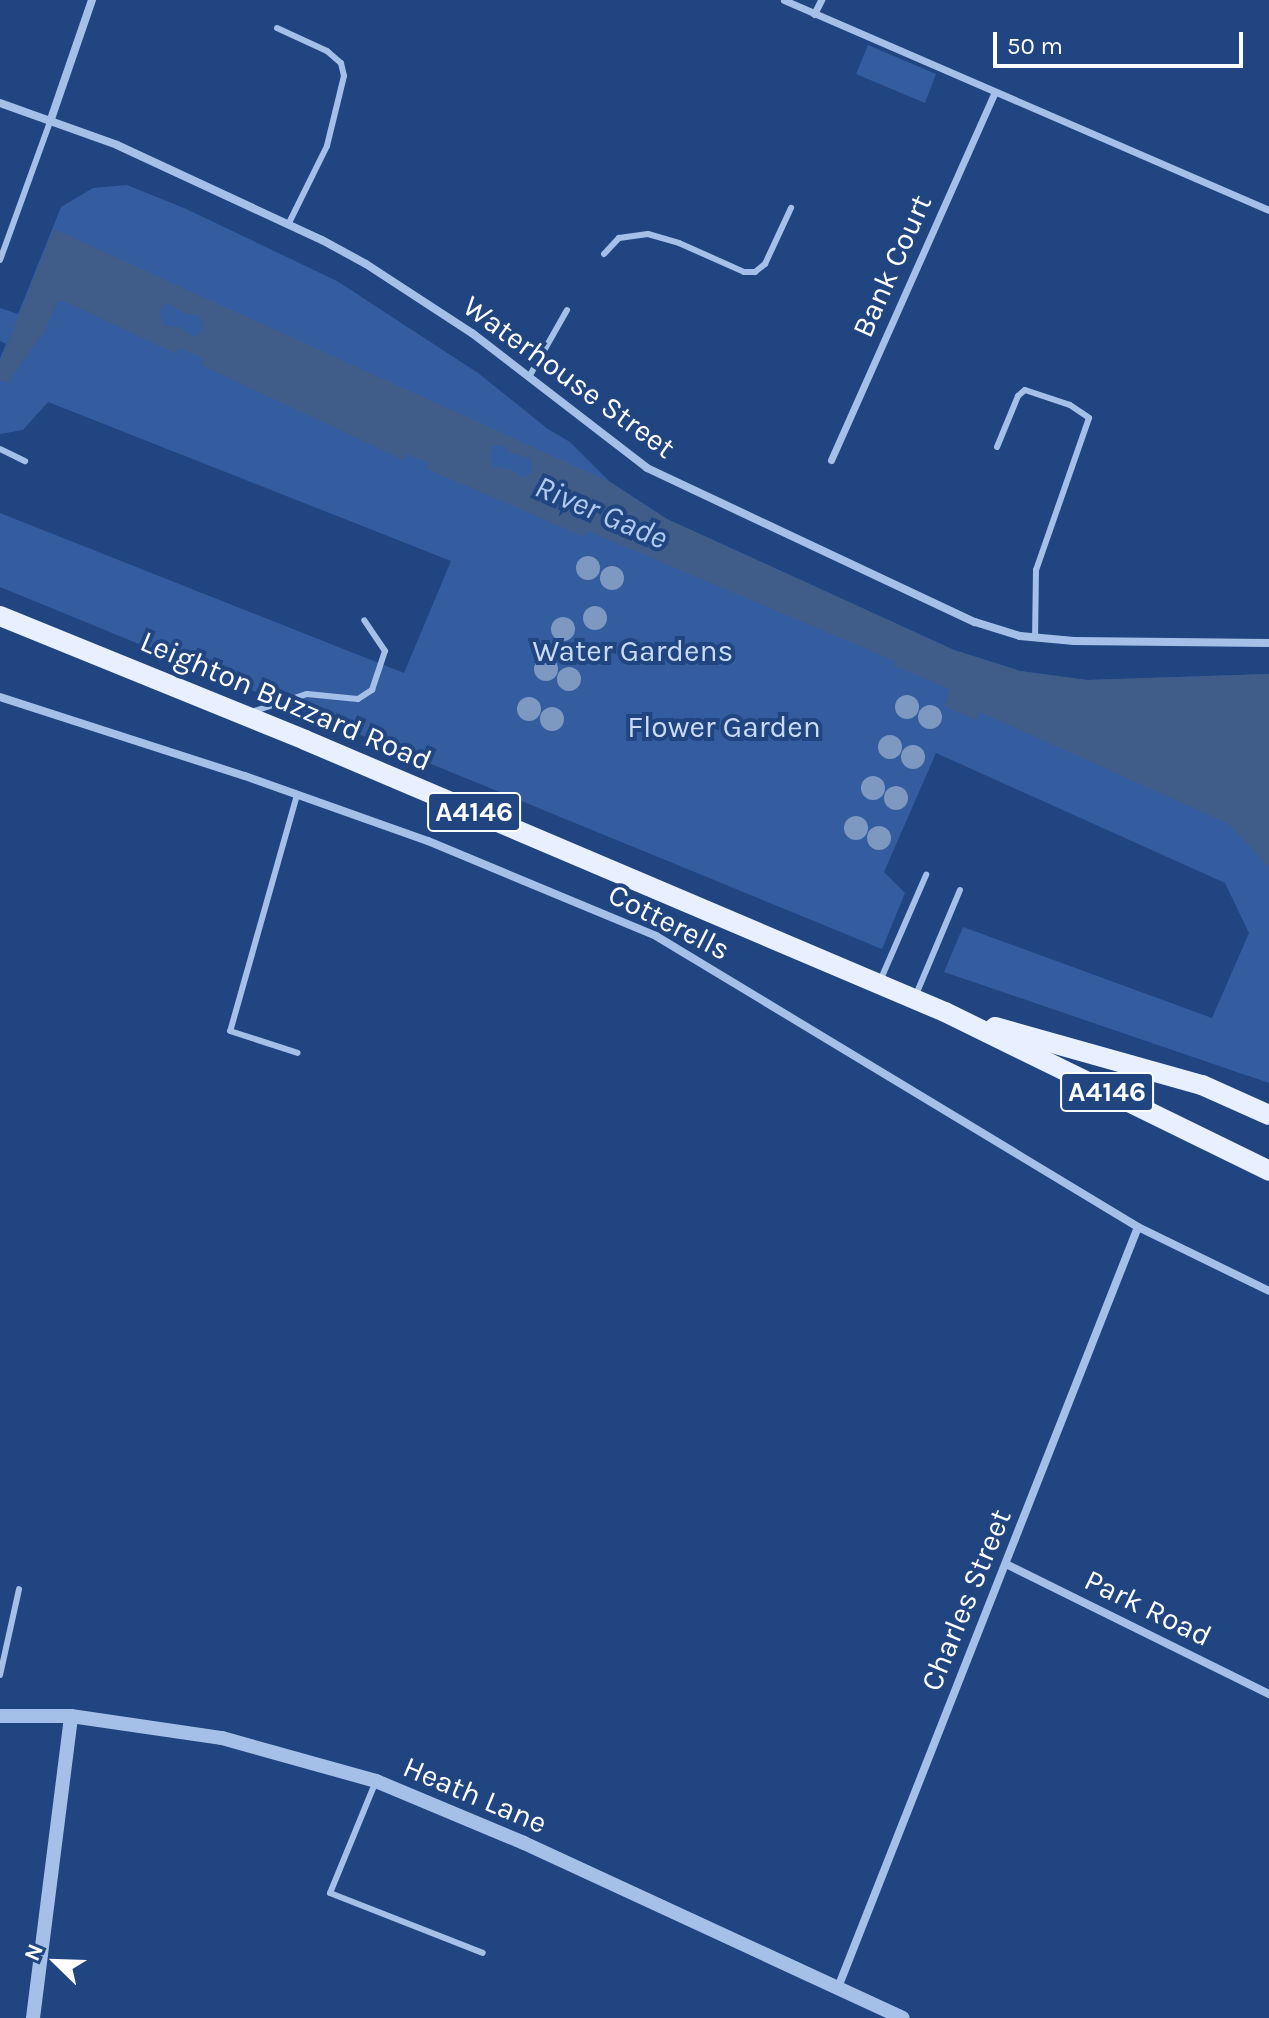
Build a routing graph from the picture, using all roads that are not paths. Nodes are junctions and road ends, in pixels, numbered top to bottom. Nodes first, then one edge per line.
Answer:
1 (92, 0) edge
2 (784, 0) edge
3 (821, 0) edge
4 (814, 14) junction
5 (277, 28) dead end
6 (995, 92) junction
7 (0, 103) edge
8 (50, 122) junction
9 (791, 208) dead end
10 (1269, 210) edge
11 (288, 225) junction
12 (604, 254) dead end
13 (0, 260) edge
14 (567, 310) dead end
15 (529, 377) junction
16 (997, 447) dead end
17 (0, 449) edge
18 (831, 460) dead end
19 (25, 461) dead end
20 (0, 616) edge
21 (364, 620) dead end
22 (1035, 638) junction
23 (1269, 643) edge
24 (0, 697) edge
25 (244, 715) junction
26 (297, 795) junction
27 (926, 875) dead end
28 (960, 890) dead end
29 (879, 984) junction
30 (914, 999) junction
31 (945, 1012) junction
32 (298, 1053) dead end
33 (1269, 1115) edge
34 (1269, 1171) edge
35 (1138, 1227) junction
36 (1269, 1291) edge
37 (1006, 1564) junction
38 (19, 1589) dead end
39 (0, 1675) edge
40 (1269, 1694) edge
41 (0, 1716) edge
42 (71, 1716) junction
43 (376, 1781) junction
44 (483, 1953) dead end
45 (837, 1990) junction
46 (33, 2018) edge
47 (902, 2018) edge

1 - 8 street
2 - 4 street
3 - 4 street
4 - 6 street
5 - 11 lane
6 - 10 street
6 - 18 street, Bank Court
7 - 8 street, Waterhouse Street
8 - 11 street, Waterhouse Street
8 - 13 lane
9 - 12 lane
11 - 15 street, Waterhouse Street
14 - 15 lane
15 - 22 street, Waterhouse Street
16 - 22 lane
17 - 19 lane
20 - 25 main road, Leighton Buzzard Road / A4146
21 - 25 lane
22 - 23 street, Waterhouse Street
24 - 26 street, Cotterells
25 - 29 main road, Leighton Buzzard Road / A4146
26 - 32 lane
26 - 35 street, Cotterells
27 - 29 lane
28 - 30 lane
29 - 30 main road, Leighton Buzzard Road / A4146
30 - 31 main road, Leighton Buzzard Road / A4146
31 - 33 main road, Leighton Buzzard Road / A4146
31 - 34 main road, Leighton Buzzard Road / A4146
35 - 36 street, Cotterells
35 - 37 street, Charles Street
37 - 40 street, Park Road
37 - 45 street, Charles Street
38 - 39 lane
41 - 42 street, Heath Lane
42 - 43 street, Heath Lane
42 - 46 street
43 - 44 lane
43 - 45 street, Heath Lane
45 - 47 street, Heath Lane

